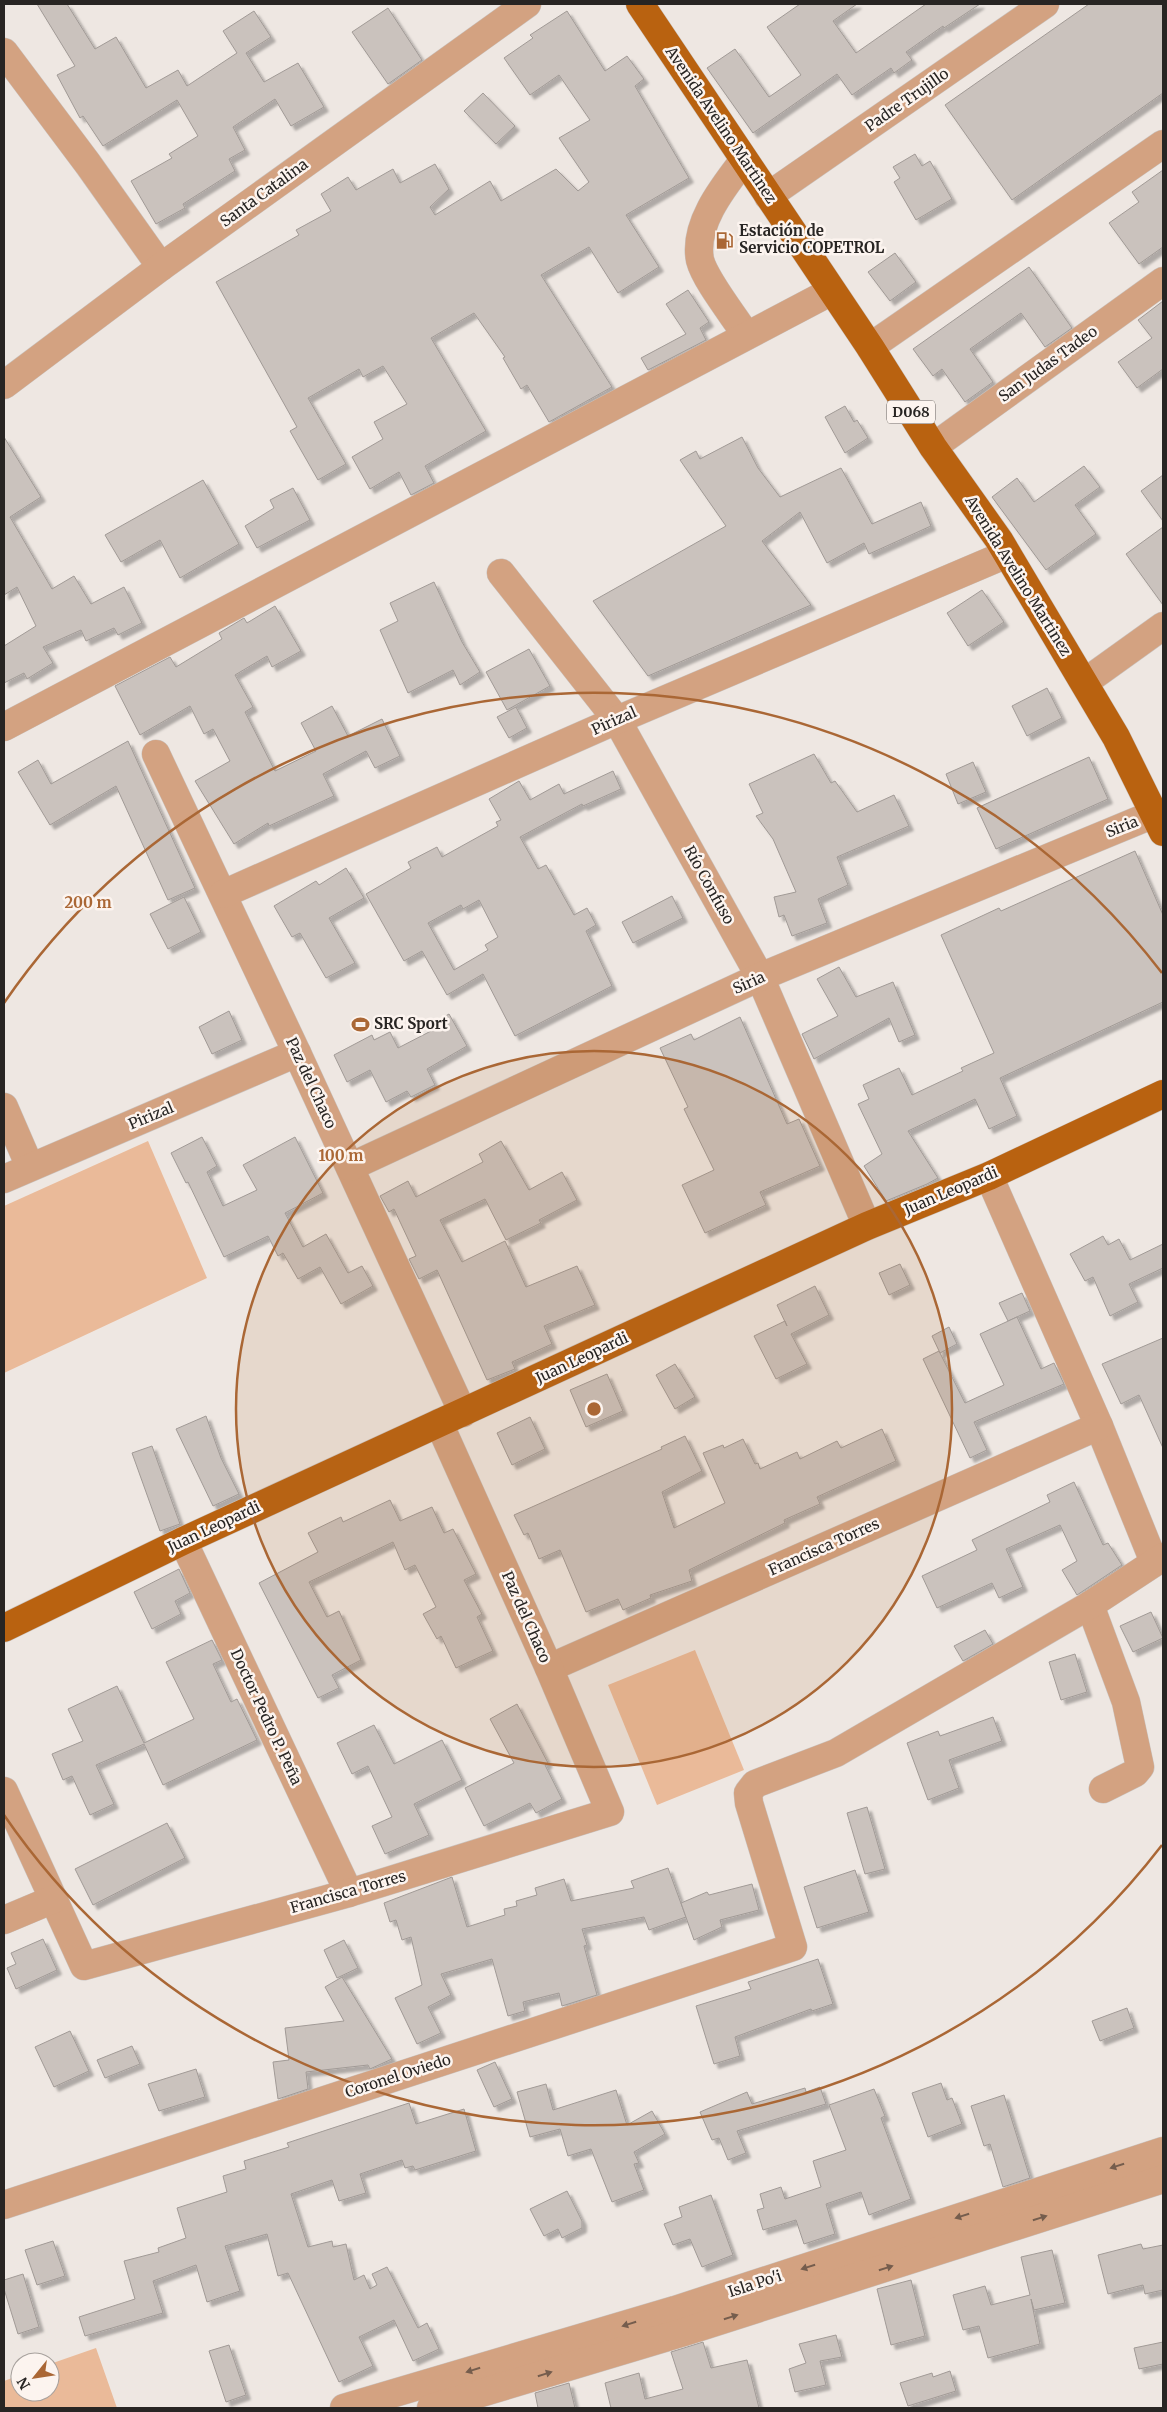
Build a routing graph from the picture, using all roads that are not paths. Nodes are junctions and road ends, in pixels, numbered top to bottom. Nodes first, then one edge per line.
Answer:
1 (527, 4) edge
2 (640, 4) edge
3 (1046, 4) edge
4 (4, 52) edge
5 (1163, 144) edge
6 (744, 160) junction
7 (768, 196) junction
8 (161, 267) junction
9 (1163, 281) edge
10 (832, 291) junction
11 (746, 335) junction
12 (870, 347) junction
13 (4, 385) edge
14 (933, 447) junction
15 (1007, 554) junction
16 (501, 573) dead end
17 (1163, 626) edge
18 (1085, 682) junction
19 (617, 720) junction
20 (4, 727) edge
21 (156, 754) dead end
22 (1159, 823) edge
23 (223, 894) junction
24 (760, 977) junction
25 (297, 1053) junction
26 (1163, 1094) edge
27 (4, 1107) edge
28 (30, 1167) junction
29 (350, 1167) junction
30 (989, 1176) junction
31 (4, 1179) edge
32 (867, 1226) junction
33 (451, 1418) junction
34 (1099, 1426) junction
35 (183, 1541) junction
36 (1159, 1559) edge
37 (1090, 1605) junction
38 (4, 1628) edge
39 (549, 1668) junction
40 (1103, 1789) dead end
41 (4, 1791) edge
42 (610, 1812) joint
43 (349, 1893) junction
44 (54, 1899) junction
45 (4, 1920) edge
46 (1163, 2151) edge
47 (1163, 2179) edge
48 (4, 2205) edge
49 (344, 2408) edge
50 (431, 2408) edge

1 - 8 street, Santa Catalina
2 - 6 main road, Avenida Avelino Martinez / D068
3 - 7 street, Padre Trujillo
4 - 8 street
5 - 12 street
6 - 7 main road, Avenida Avelino Martinez / D068
6 - 11 street
7 - 10 main road, Avenida Avelino Martinez / D068
8 - 13 street, Santa Catalina
9 - 14 street, San Judas Tadeo
10 - 11 street
10 - 12 main road, Avenida Avelino Martinez / D068
11 - 20 street
12 - 14 main road, Avenida Avelino Martinez / D068
14 - 15 main road, Avenida Avelino Martinez / D068
15 - 18 main road, Avenida Avelino Martinez / D068
15 - 19 street, Pirizal
16 - 19 street, Río Confuso
17 - 18 street
18 - 22 main road, Avenida Avelino Martinez / D068
19 - 23 street, Pirizal
19 - 24 street, Río Confuso
21 - 23 street, Paz del Chaco
22 - 24 street, Siria
23 - 25 street, Paz del Chaco
24 - 29 street, Siria
24 - 32 street, Río Confuso
25 - 28 street, Pirizal
25 - 29 street, Paz del Chaco
26 - 30 main road, Juan Leopardi
27 - 28 street
28 - 31 street, Pirizal
29 - 33 street, Paz del Chaco
30 - 32 main road, Juan Leopardi
30 - 34 street
32 - 33 main road, Juan Leopardi
33 - 35 main road, Juan Leopardi
33 - 39 street, Paz del Chaco
34 - 36 street
34 - 39 street, Francisca Torres
35 - 38 main road, Juan Leopardi
35 - 43 street, Doctor Pedro P. Peña
36 - 37 street
37 - 40 street
37 - 48 street, Coronel Oviedo
39 - 42 street, Paz del Chaco
41 - 44 street
42 - 43 street, Francisca Torres
43 - 44 street, Francisca Torres
44 - 45 street
46 -> 49 street, Isla Po'i
50 -> 47 street, Isla Po'i

